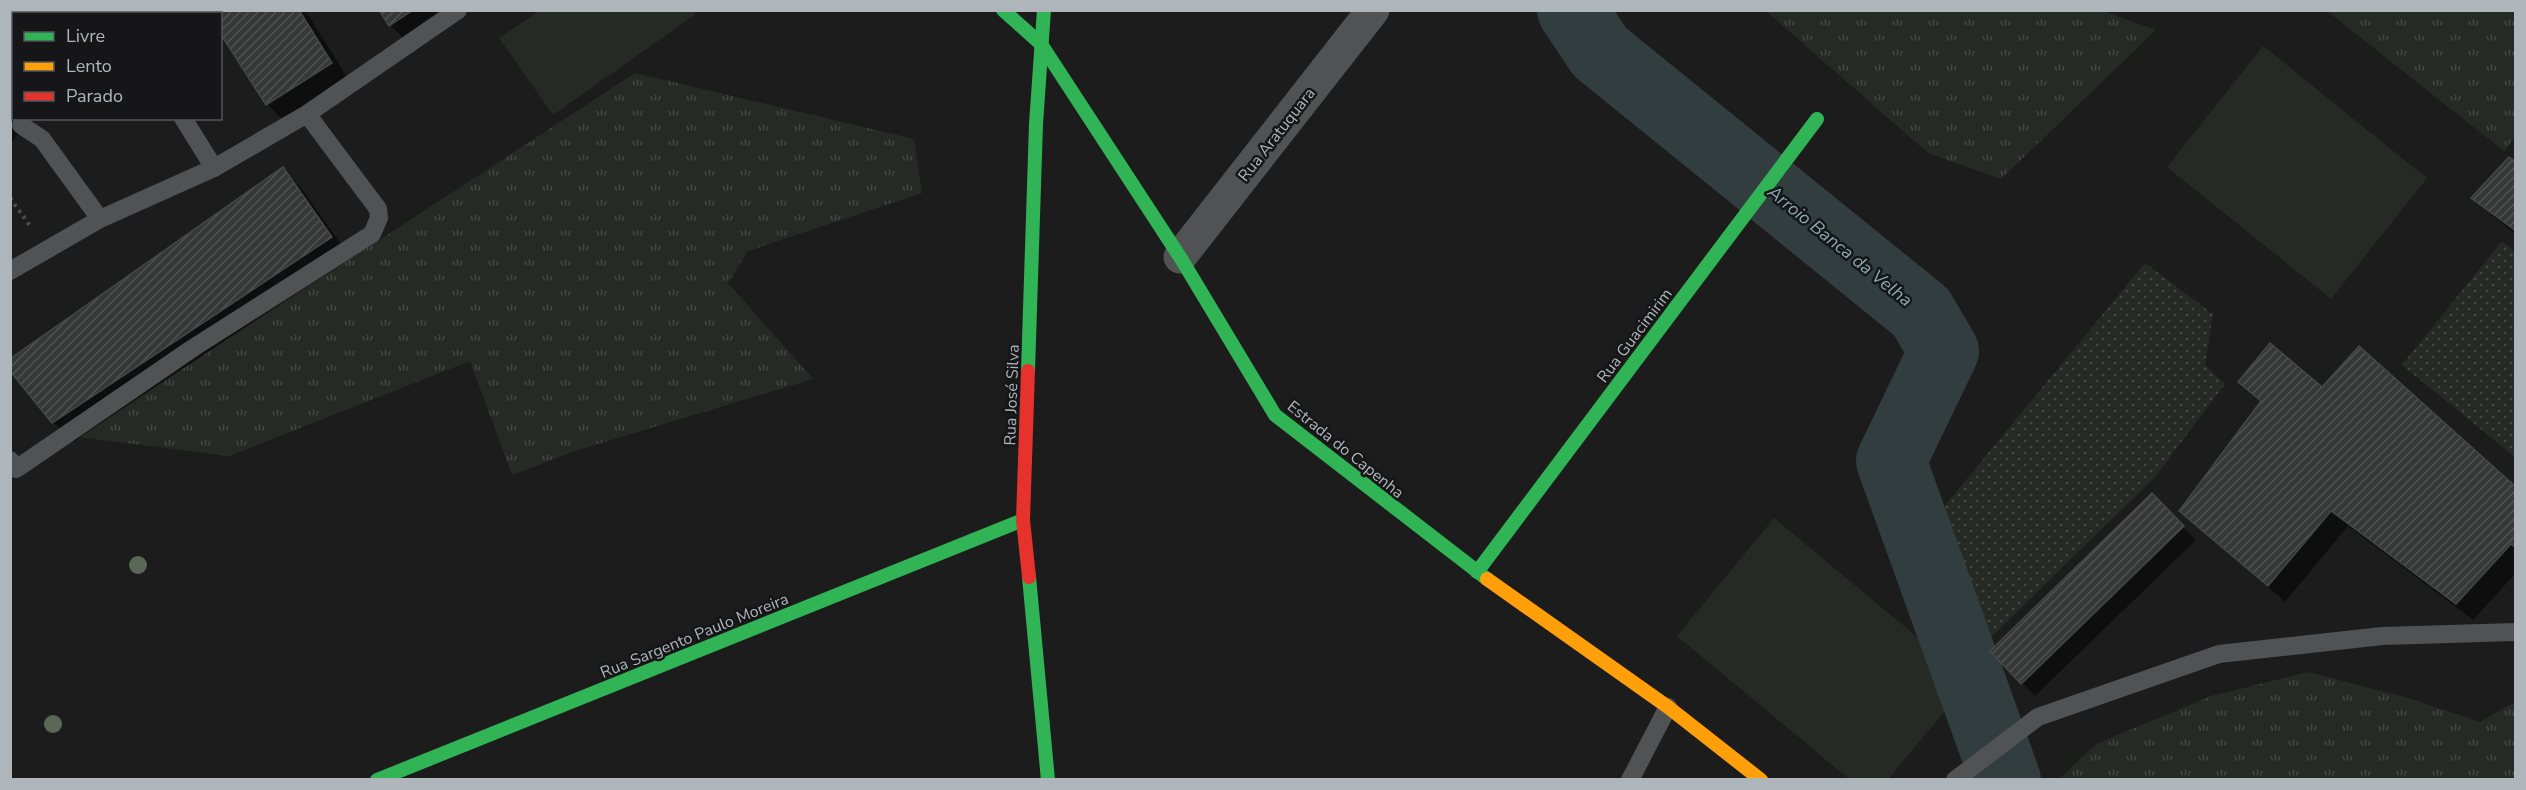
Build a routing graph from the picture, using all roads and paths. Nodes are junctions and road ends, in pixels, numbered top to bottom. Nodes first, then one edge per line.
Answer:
1 (458, 10) edge
2 (1003, 10) edge
3 (1044, 10) edge
4 (1373, 10) edge
5 (1041, 44) junction
6 (308, 114) junction
7 (1817, 119) dead end
8 (184, 120) edge
9 (21, 125) dead end
10 (214, 168) junction
11 (100, 219) junction
12 (1180, 257) junction
13 (10, 271) edge
14 (12, 467) edge
15 (1023, 520) junction
16 (1477, 572) junction
17 (2516, 632) edge
18 (1668, 707) junction
19 (376, 780) edge
20 (1048, 780) edge
21 (1630, 780) edge
22 (1761, 780) edge
23 (1955, 780) edge

1 - 6 lane
2 - 5 street, Estrada do Capenha
3 - 5 street, Rua José Silva
4 - 12 street, Rua Aratuquara
5 - 12 street, Estrada do Capenha
5 - 15 street, Rua José Silva
6 - 10 lane
6 - 14 lane
7 - 16 street, Rua Guacimirim
8 - 10 lane
9 - 11 lane
10 - 11 lane
11 - 13 lane
12 - 16 street, Estrada do Capenha
15 - 19 street, Rua Sargento Paulo Moreira
15 - 20 street, Rua José Silva
16 - 18 street, Estrada do Capenha
17 - 23 lane
18 - 21 lane
18 - 22 street, Estrada do Capenha

